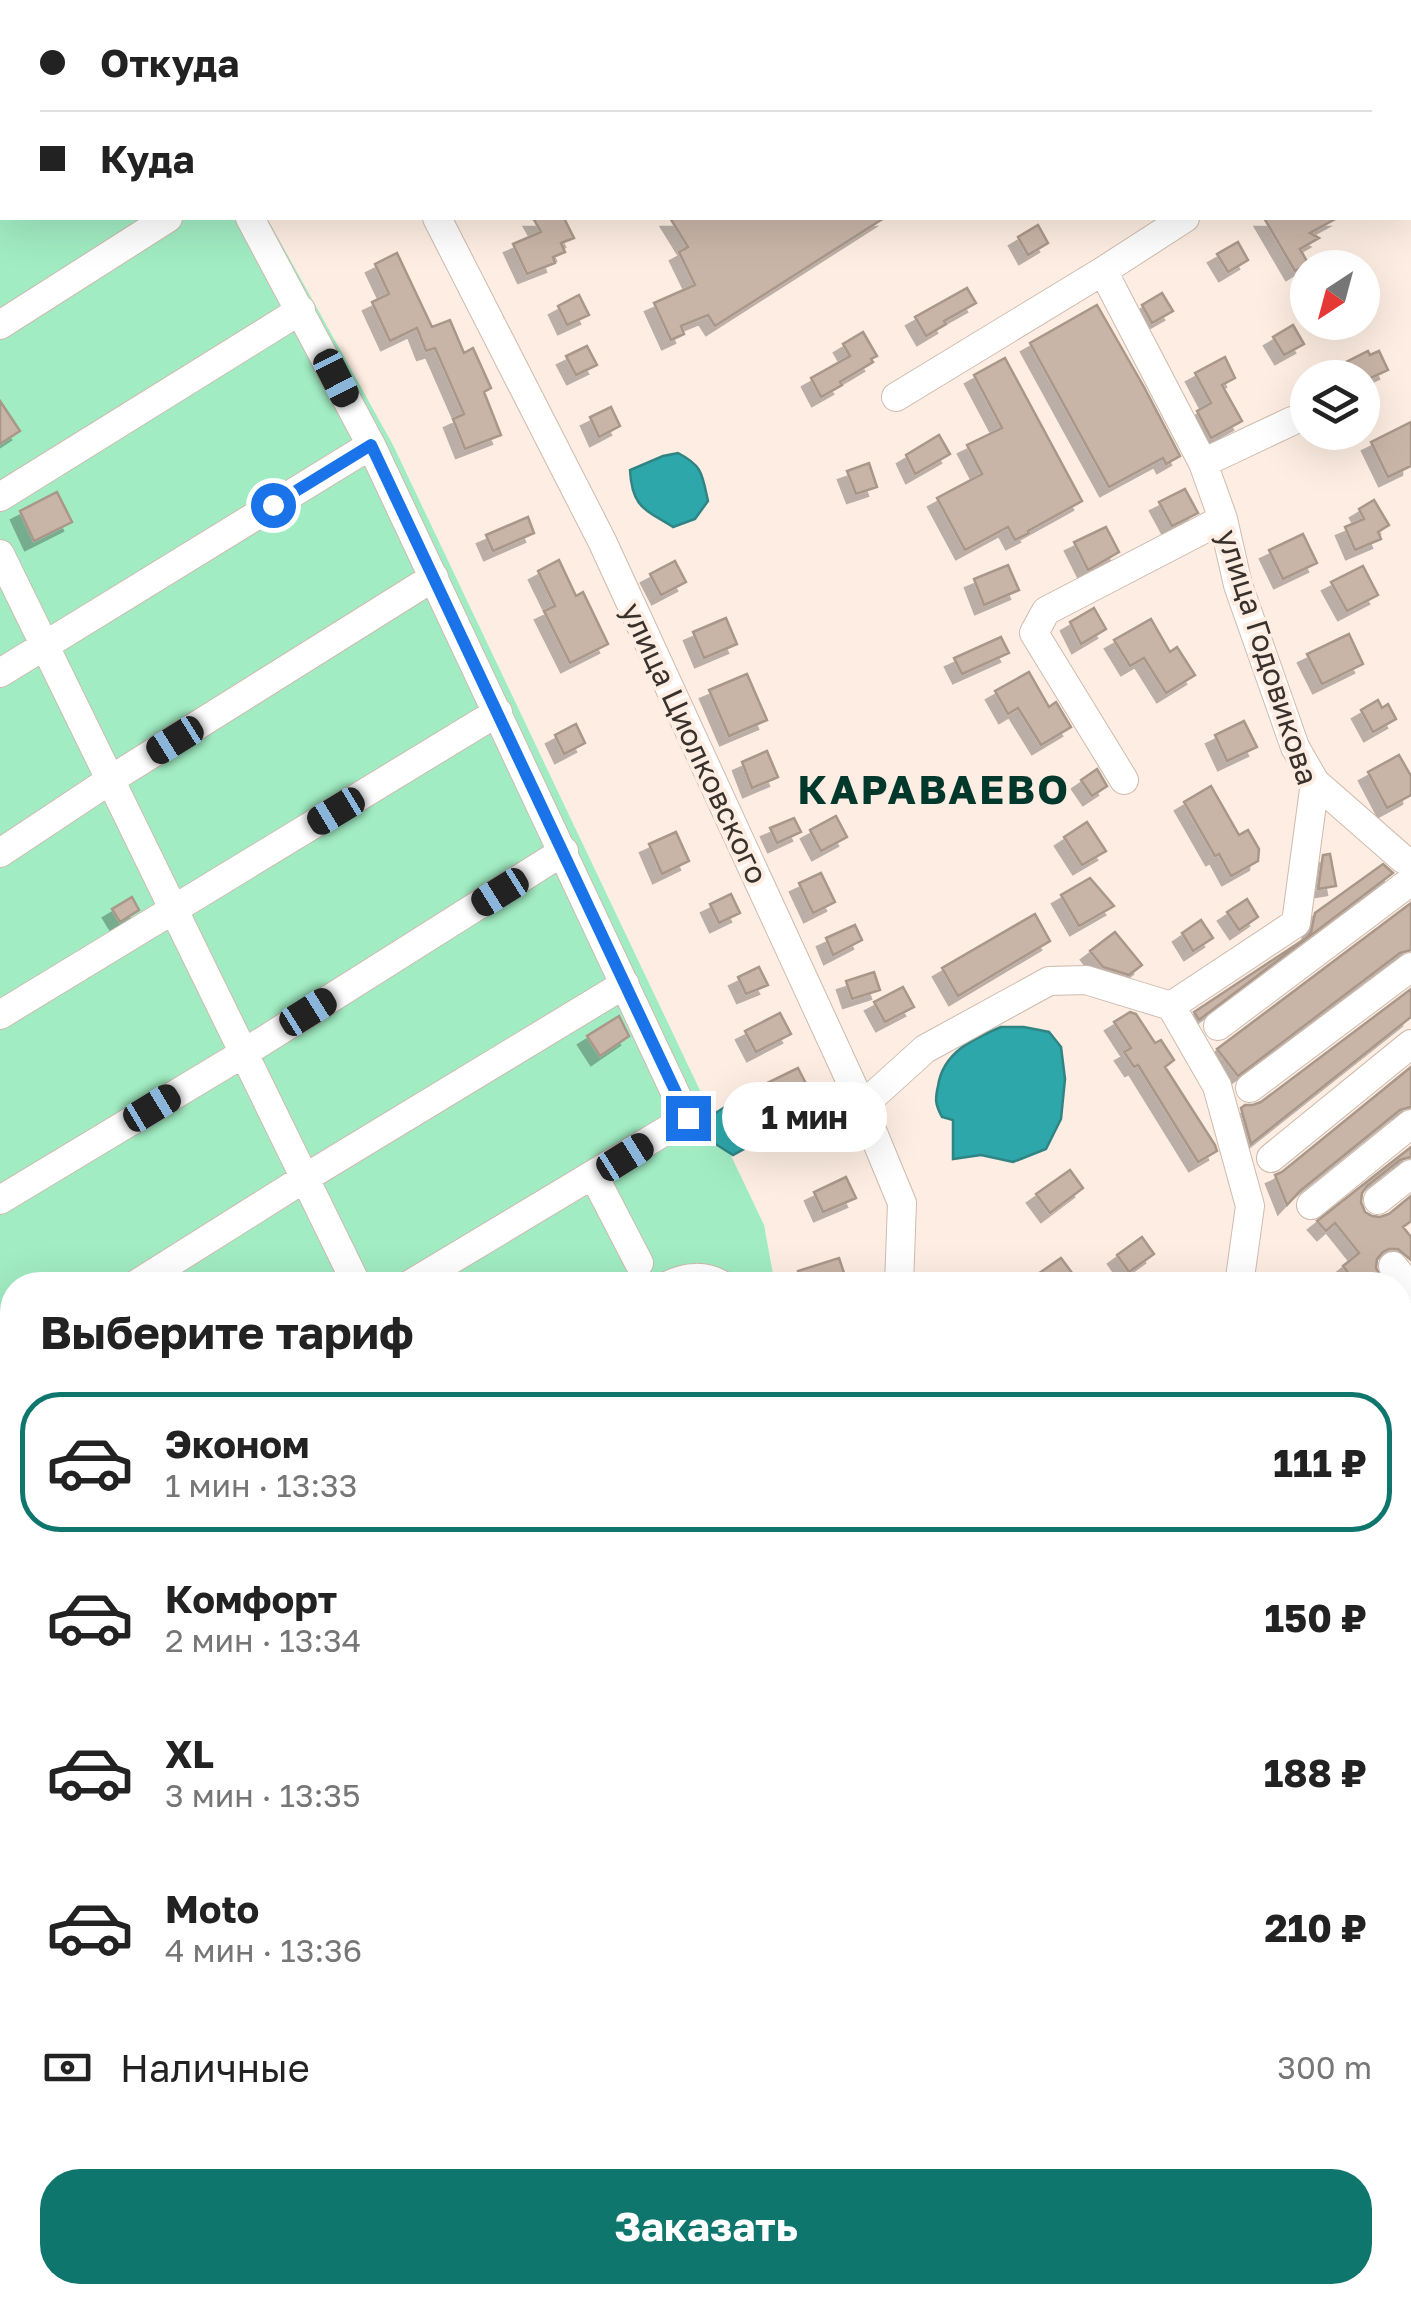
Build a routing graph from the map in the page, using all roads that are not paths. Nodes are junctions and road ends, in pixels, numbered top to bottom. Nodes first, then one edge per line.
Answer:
1 (165, 220) edge
2 (251, 220) edge
3 (437, 220) edge
4 (1182, 220) edge
5 (1103, 271) junction
6 (300, 310) junction
7 (0, 325) edge
8 (896, 396) dead end
9 (1290, 421) edge
10 (371, 445) junction
11 (1202, 463) junction
12 (0, 497) edge
13 (1223, 519) junction
14 (0, 554) edge
15 (434, 577) junction
16 (44, 645) junction
17 (0, 673) edge
18 (498, 712) junction
19 (110, 780) junction
20 (1124, 780) dead end
21 (1315, 782) junction
22 (564, 851) junction
23 (0, 853) edge
24 (1411, 862) edge
25 (1411, 881) edge
26 (174, 910) junction
27 (1411, 967) edge
28 (625, 984) junction
29 (1171, 1006) junction
30 (0, 1015) edge
31 (1218, 1026) dead end
32 (1411, 1044) edge
33 (244, 1052) junction
34 (1250, 1088) dead end
35 (862, 1106) junction
36 (1411, 1124) edge
37 (1271, 1158) dead end
38 (1411, 1174) edge
39 (594, 1176) junction
40 (305, 1178) junction
41 (0, 1200) edge
42 (1378, 1200) dead end
43 (1311, 1204) dead end
44 (639, 1263) dead end
45 (156, 1272) edge
46 (351, 1272) edge
47 (432, 1272) edge
48 (899, 1272) edge
49 (1241, 1272) edge

1 - 7 street
2 - 6 street
3 - 35 street, улица Циолковского
4 - 5 street
5 - 8 street
5 - 11 street, улица Годовикова
6 - 10 street
6 - 12 street
9 - 11 street
10 - 15 street
10 - 16 street
11 - 13 street, улица Годовикова
13 - 20 street
13 - 21 street, улица Годовикова
14 - 16 street
15 - 18 street
15 - 19 street
16 - 17 street
16 - 19 street
18 - 22 street
18 - 26 street
19 - 23 street
19 - 26 street
21 - 24 street
21 - 29 street, улица Годовикова
22 - 28 street
22 - 33 street
25 - 31 street
26 - 30 street
26 - 33 street
27 - 34 street
28 - 39 street
28 - 40 street
29 - 35 street
29 - 49 street
32 - 37 street
33 - 40 street
33 - 41 street
35 - 48 street, улица Циолковского
36 - 43 street
38 - 42 street
39 - 44 street
39 - 47 street
40 - 45 street
40 - 46 street

